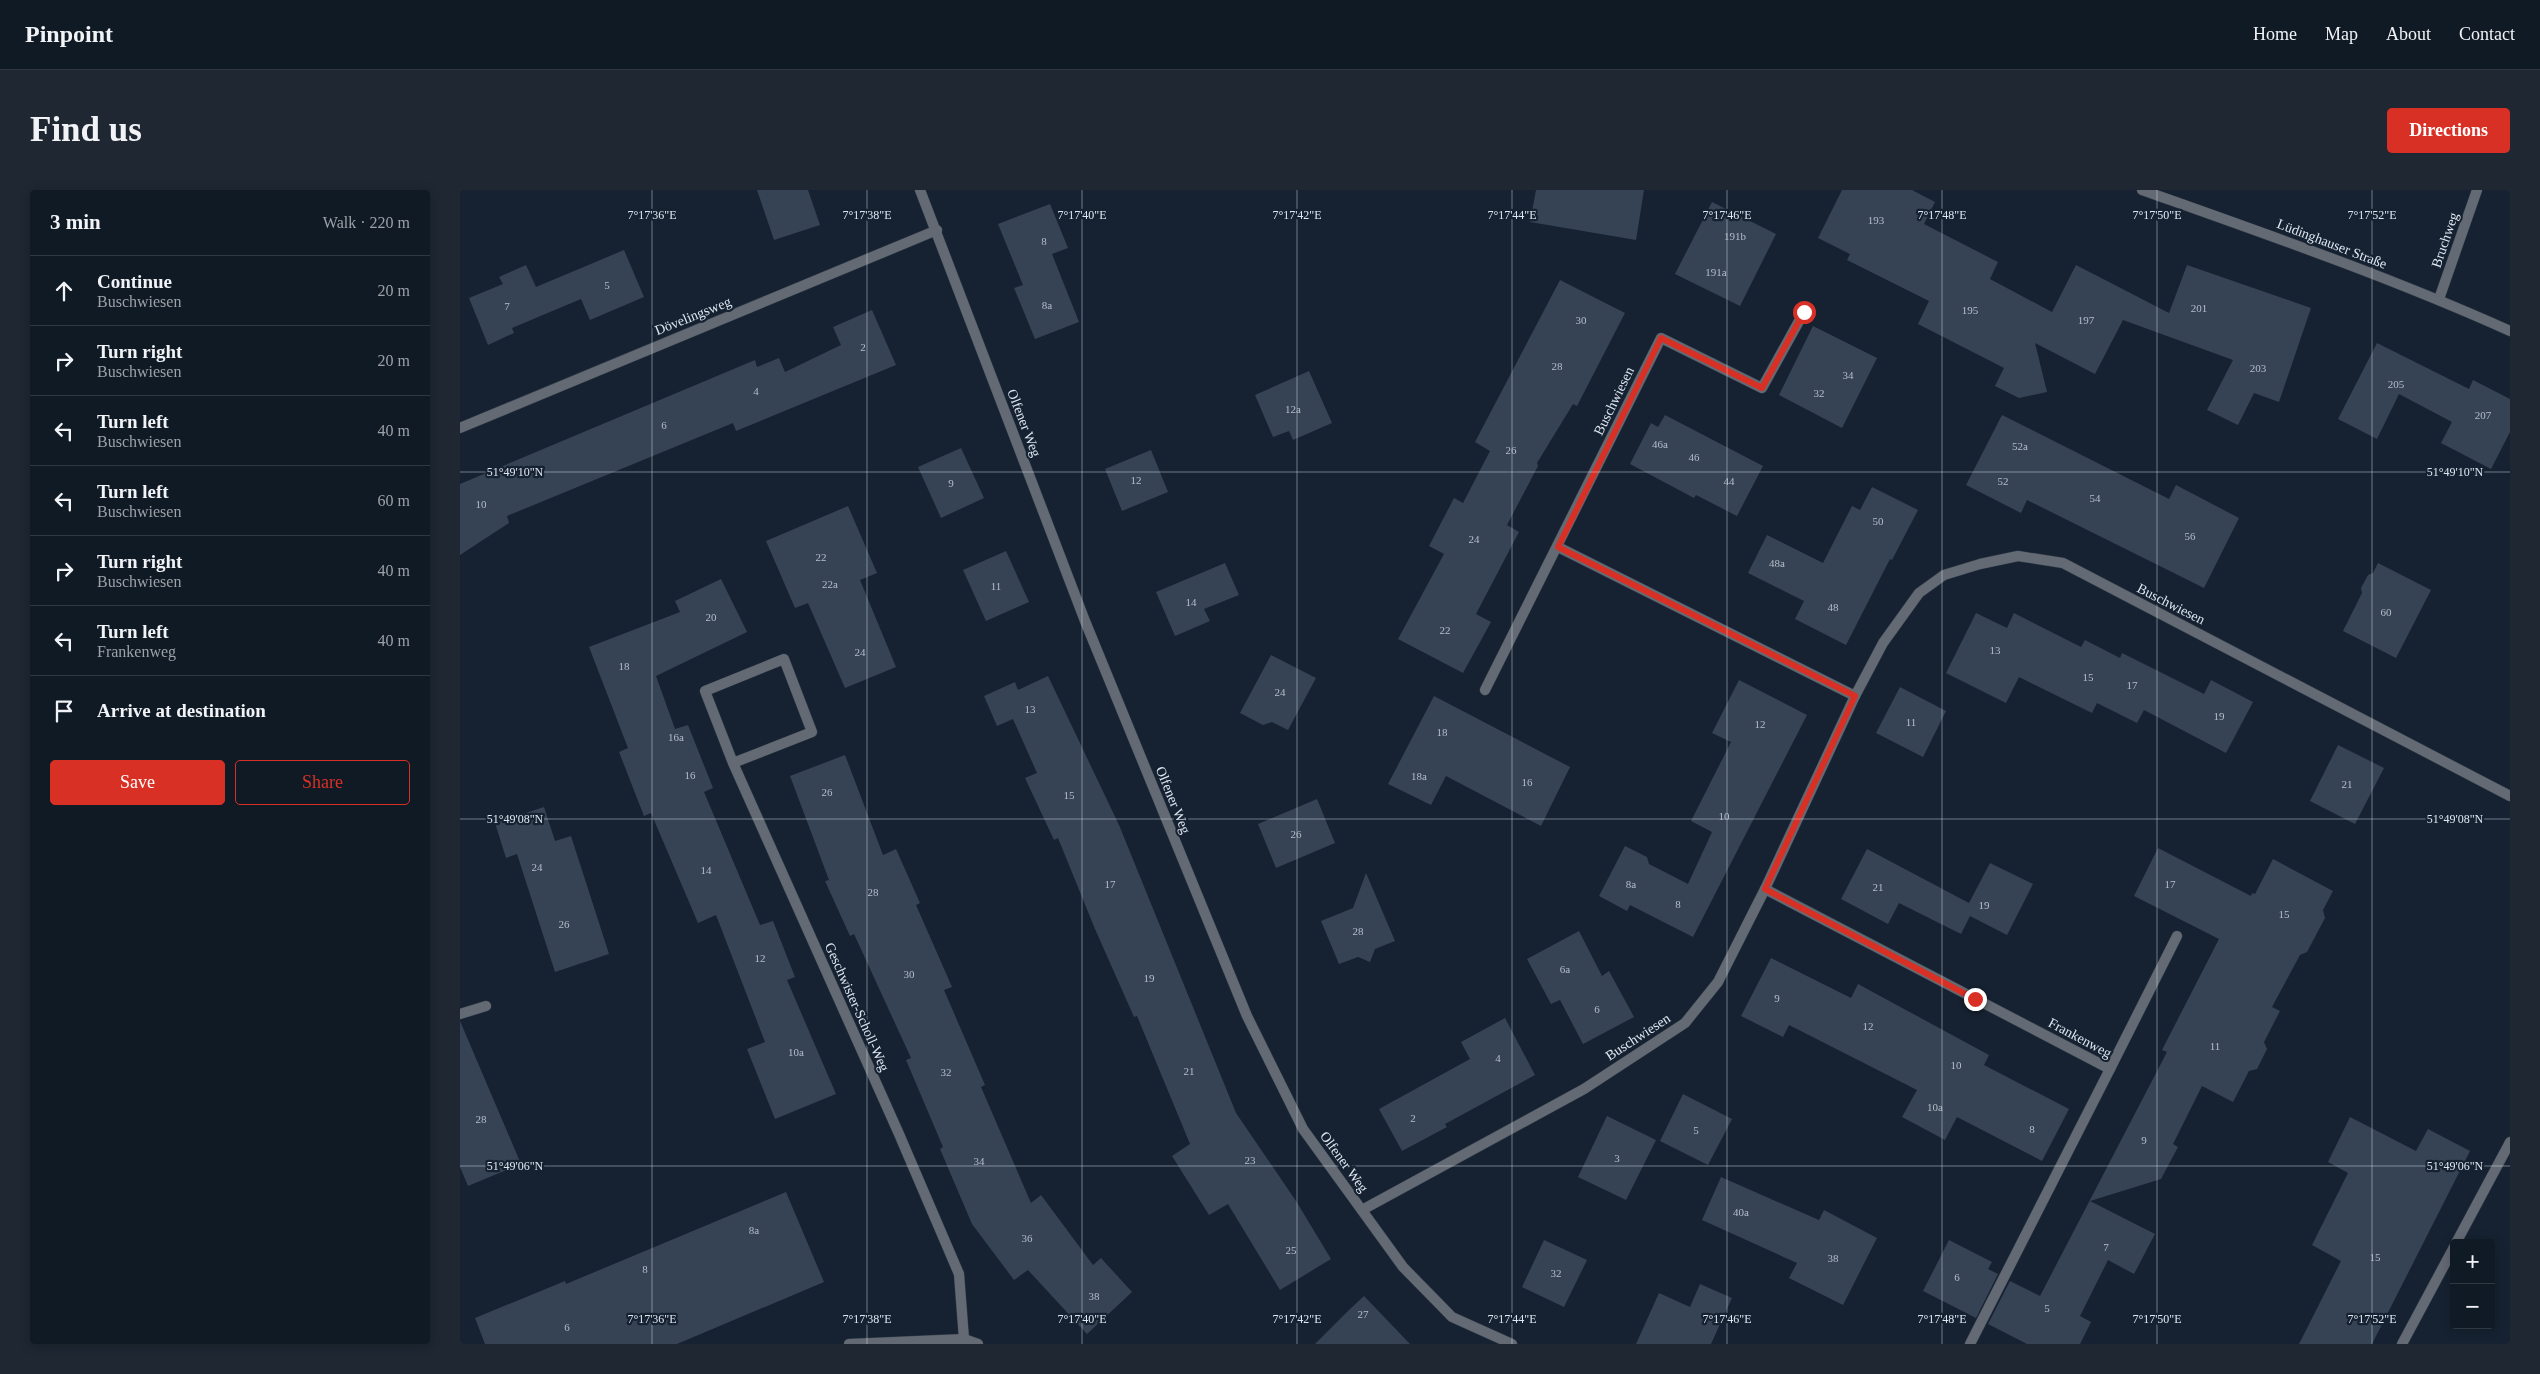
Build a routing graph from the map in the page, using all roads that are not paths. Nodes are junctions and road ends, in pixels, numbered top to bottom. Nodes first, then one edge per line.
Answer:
1 (920, 190) edge
2 (2142, 190) edge
3 (2477, 190) edge
4 (937, 230) junction
5 (2439, 299) junction
6 (1804, 312) dead end
7 (2510, 330) edge
8 (460, 428) edge
9 (1558, 547) junction
10 (1485, 690) dead end
11 (1855, 696) junction
12 (733, 763) junction
13 (2510, 796) edge
14 (1765, 889) junction
15 (2177, 936) dead end
16 (486, 1006) dead end
17 (460, 1014) edge
18 (2110, 1069) junction
19 (2510, 1142) edge
20 (1362, 1210) junction
21 (2458, 1239) edge
22 (2450, 1254) edge
23 (964, 1338) junction
24 (849, 1344) edge
25 (978, 1344) edge
26 (1512, 1344) edge
27 (1970, 1344) edge
28 (2402, 1344) edge

1 - 4 street, Olfener Weg
2 - 5 street, Lüdinghauser Straße
3 - 5 street, Bruchweg
4 - 8 street, Dövelingsweg
4 - 20 street, Olfener Weg
5 - 7 street, Lüdinghauser Straße
6 - 9 street, Buschwiesen
9 - 10 street, Buschwiesen
9 - 11 street
11 - 13 street, Buschwiesen
11 - 14 street, Buschwiesen
12 - 12 street, Geschwister-Scholl-Weg
12 - 23 street, Geschwister-Scholl-Weg
14 - 18 street, Frankenweg
14 - 20 street, Buschwiesen
15 - 18 street
16 - 17 street
18 - 27 street, Frankenweg
19 - 21 street
20 - 26 street, Olfener Weg
22 - 28 street
23 - 24 street
23 - 25 street

